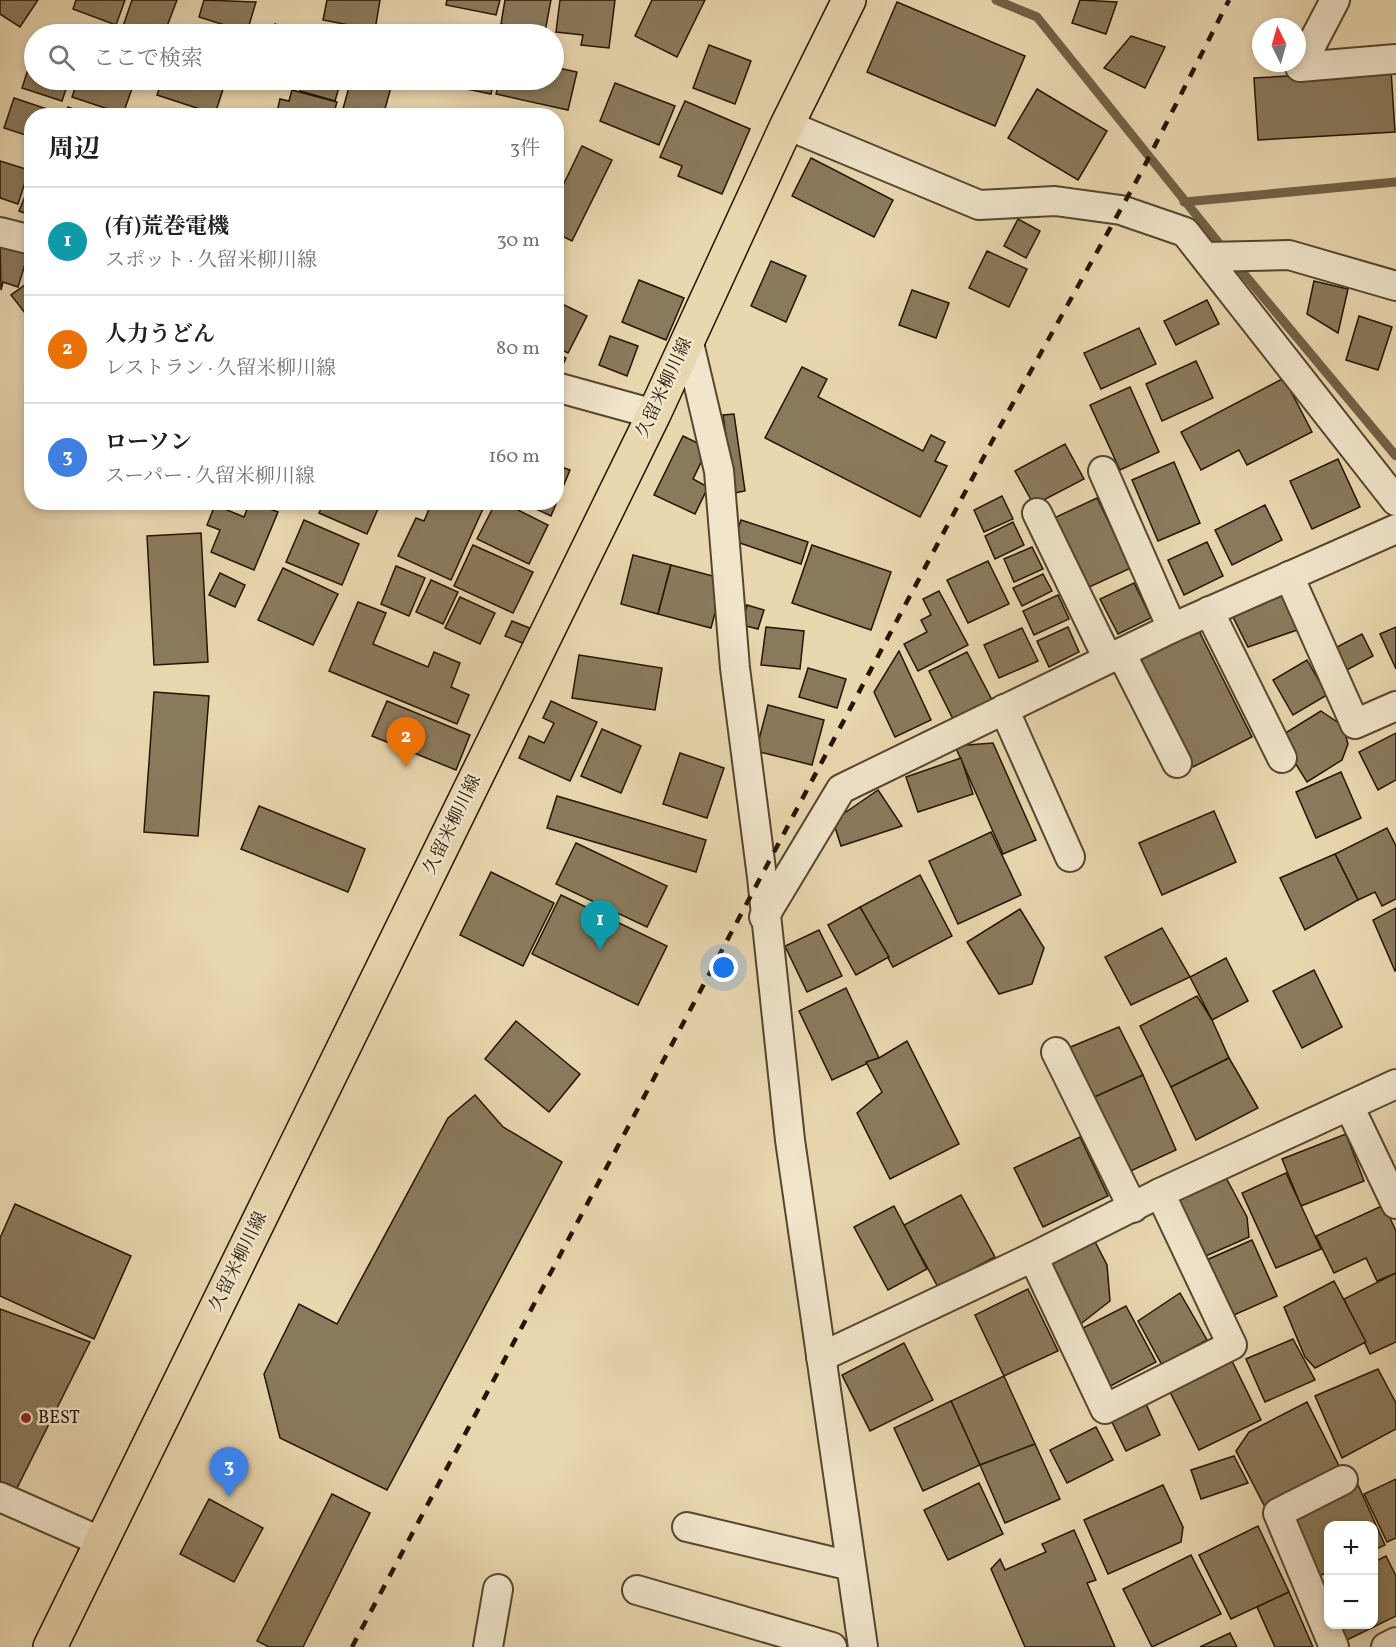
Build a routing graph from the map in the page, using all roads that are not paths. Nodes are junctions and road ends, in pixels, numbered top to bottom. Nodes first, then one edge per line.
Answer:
1 (849, 0) edge
2 (1335, 0) edge
3 (1396, 59) edge
4 (787, 125) junction
5 (0, 231) edge
6 (24, 238) edge
7 (1206, 257) junction
8 (1396, 286) edge
9 (688, 339) junction
10 (564, 389) edge
11 (654, 414) junction
12 (1103, 471) dead end
13 (1396, 501) edge
14 (1037, 513) dead end
15 (1396, 530) edge
16 (1289, 576) junction
17 (1209, 612) junction
18 (1172, 628) junction
19 (1114, 656) junction
20 (1396, 706) edge
21 (1004, 710) junction
22 (1281, 758) dead end
23 (1177, 764) dead end
24 (1070, 857) dead end
25 (764, 917) junction
26 (1056, 1052) dead end
27 (1396, 1084) edge
28 (1348, 1106) junction
29 (1160, 1194) junction
30 (1396, 1204) edge
31 (1133, 1208) junction
32 (1033, 1257) junction
33 (821, 1357) junction
34 (1343, 1480) dead end
35 (0, 1497) edge
36 (687, 1527) dead end
37 (102, 1542) junction
38 (851, 1566) junction
39 (498, 1589) dead end
40 (637, 1590) dead end
41 (1396, 1642) edge
42 (50, 1647) edge
43 (488, 1647) edge
44 (832, 1647) edge
45 (863, 1647) edge
46 (1334, 1647) edge
47 (1386, 1647) edge

1 - 4 main road, 久留米柳川線
2 - 3 street
4 - 7 street
4 - 9 main road, 久留米柳川線
5 - 6 street
7 - 8 street
7 - 13 street
9 - 11 main road, 久留米柳川線
9 - 25 street
10 - 11 street
11 - 37 main road, 久留米柳川線
12 - 18 street
14 - 19 street
15 - 16 street
16 - 17 street
16 - 20 street
17 - 18 street
17 - 22 street
18 - 19 street
19 - 21 street
19 - 23 street
21 - 24 street
21 - 25 street
25 - 33 street
26 - 31 street
27 - 28 street
28 - 29 street
28 - 30 street
29 - 31 street
29 - 32 street
31 - 32 street
32 - 33 street
33 - 38 street
34 - 46 street
35 - 37 street
36 - 38 street
37 - 42 main road, 久留米柳川線
38 - 45 street
39 - 43 street
40 - 44 street
41 - 47 street

